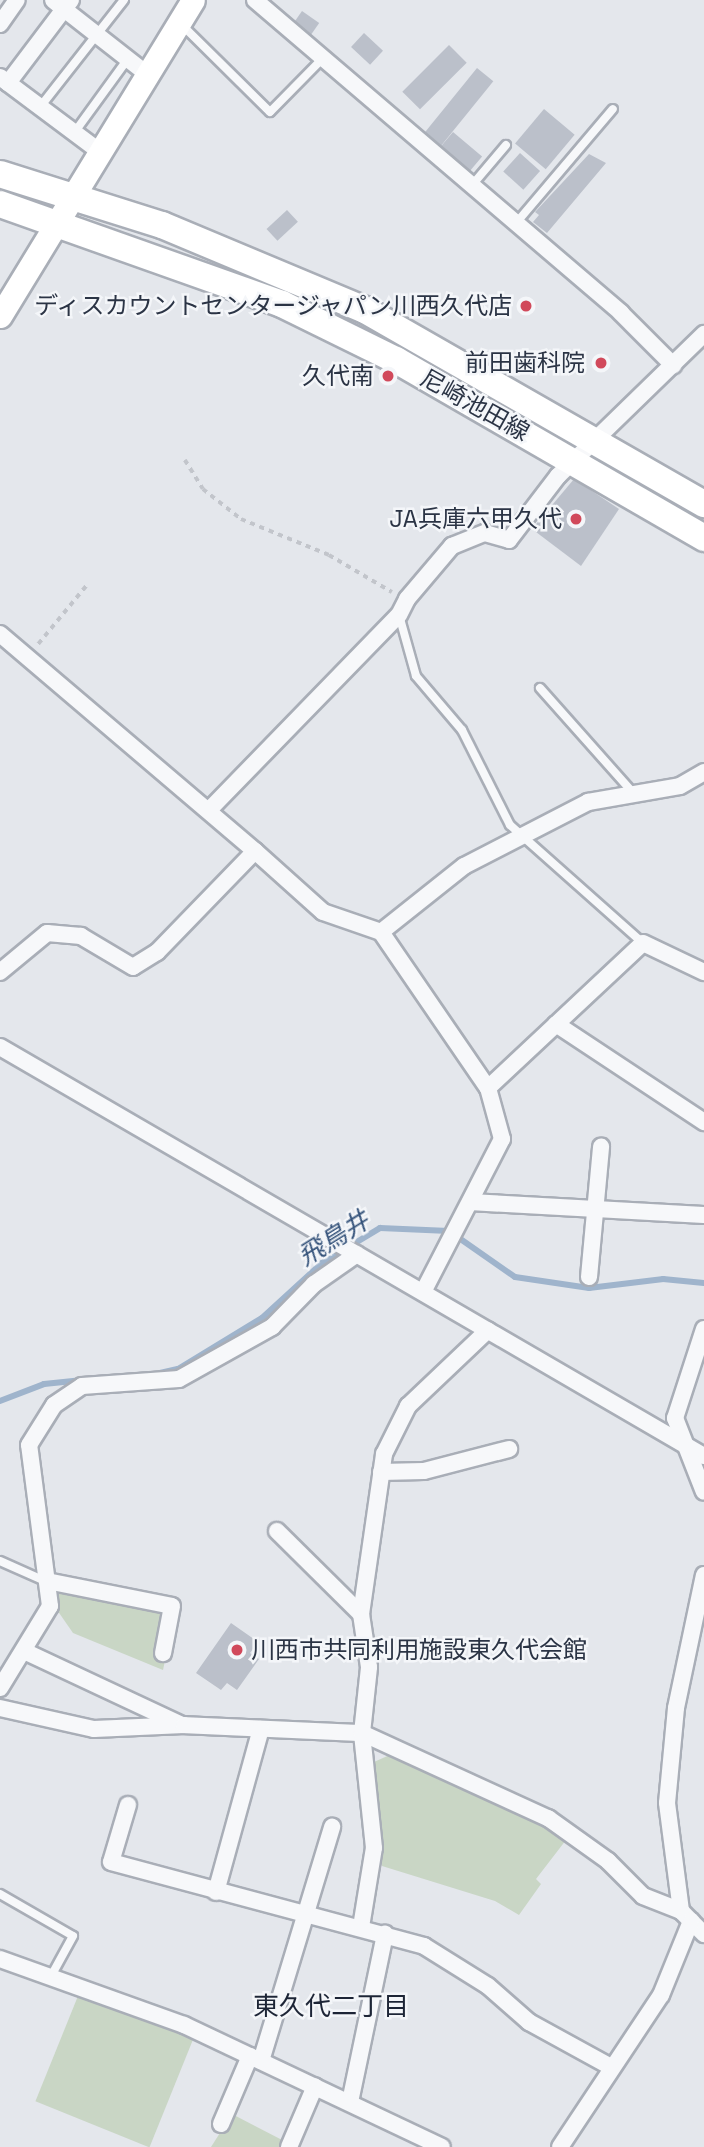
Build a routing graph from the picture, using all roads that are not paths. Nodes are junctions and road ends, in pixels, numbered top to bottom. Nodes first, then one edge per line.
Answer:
1 (17, 0) edge
2 (124, 0) edge
3 (193, 0) edge
4 (255, 0) edge
5 (62, 3) edge
6 (179, 22) junction
7 (0, 24) edge
8 (97, 36) junction
9 (322, 59) junction
10 (127, 60) junction
11 (147, 74) junction
12 (4, 80) edge
13 (40, 107) junction
14 (613, 109) dead end
15 (74, 133) junction
16 (506, 145) dead end
17 (99, 151) junction
18 (0, 174) edge
19 (473, 184) junction
20 (71, 195) junction
21 (0, 204) edge
22 (517, 222) junction
23 (54, 225) junction
24 (0, 316) edge
25 (704, 334) edge
26 (673, 365) junction
27 (596, 441) junction
28 (575, 461) junction
29 (704, 504) edge
30 (704, 538) edge
31 (399, 615) junction
32 (0, 634) edge
33 (540, 688) dead end
34 (704, 772) edge
35 (635, 795) junction
36 (211, 808) junction
37 (523, 835) junction
38 (255, 851) junction
39 (381, 932) junction
40 (643, 943) junction
41 (0, 972) edge
42 (704, 972) edge
43 (556, 1024) junction
44 (0, 1047) edge
45 (488, 1088) junction
46 (704, 1122) edge
47 (601, 1147) dead end
48 (470, 1202) junction
49 (594, 1209) junction
50 (704, 1215) edge
51 (357, 1254) junction
52 (589, 1277) dead end
53 (424, 1293) junction
54 (704, 1329) edge
55 (488, 1330) junction
56 (683, 1444) junction
57 (509, 1449) dead end
58 (704, 1456) edge
59 (381, 1472) junction
60 (704, 1492) edge
61 (277, 1531) dead end
62 (0, 1561) edge
63 (704, 1575) edge
64 (47, 1581) junction
65 (361, 1615) junction
66 (24, 1651) junction
67 (163, 1653) dead end
68 (0, 1688) edge
69 (0, 1708) edge
70 (184, 1726) junction
71 (261, 1729) junction
72 (362, 1733) junction
73 (128, 1805) dead end
74 (332, 1827) dead end
75 (216, 1892) junction
76 (0, 1894) edge
77 (306, 1915) junction
78 (686, 1916) junction
79 (361, 1927) junction
80 (385, 1934) junction
81 (704, 1934) edge
82 (0, 1959) edge
83 (50, 1978) junction
84 (256, 2058) junction
85 (609, 2066) junction
86 (315, 2086) junction
87 (350, 2102) junction
88 (221, 2124) dead end
89 (289, 2147) edge
90 (442, 2147) edge
91 (560, 2147) edge

1 - 7 street
2 - 8 lane
3 - 6 street
4 - 9 street
5 - 8 street
5 - 12 street
6 - 9 lane
6 - 11 street
8 - 10 street
8 - 13 lane
9 - 19 street
10 - 11 street
10 - 15 lane
11 - 17 street
12 - 13 street
13 - 15 street
14 - 22 lane
15 - 17 street
16 - 19 lane
17 - 20 street
18 - 20 main road, 尼崎池田線
19 - 22 street
20 - 23 street
20 - 27 main road, 尼崎池田線
21 - 23 main road, 尼崎池田線
22 - 26 street
23 - 24 street
23 - 28 main road, 尼崎池田線
25 - 26 street
26 - 27 street
27 - 28 street
27 - 29 main road, 尼崎池田線
28 - 30 main road, 尼崎池田線
28 - 31 street
31 - 36 street
31 - 37 lane
32 - 36 street
33 - 35 lane
34 - 35 street
35 - 37 street
36 - 38 street
37 - 39 street
37 - 40 lane
38 - 39 street
38 - 41 street
39 - 45 street
40 - 42 street
40 - 43 street
43 - 45 street
43 - 46 street
44 - 51 street
45 - 48 street
47 - 49 street
48 - 49 street
48 - 53 street
49 - 50 street
49 - 52 street
51 - 53 street
51 - 64 street
53 - 55 street
54 - 56 street
55 - 56 street
55 - 59 street
56 - 58 street
56 - 60 street
57 - 59 street
59 - 65 street
61 - 65 street
62 - 64 lane
63 - 78 street
64 - 66 street
64 - 67 street
65 - 72 street
66 - 68 street
66 - 70 street
69 - 70 street
70 - 71 street
71 - 72 street
71 - 75 street
72 - 78 street
72 - 79 street
73 - 75 street
74 - 77 street
75 - 77 street
76 - 83 lane
77 - 79 street
77 - 84 street
78 - 81 street
78 - 85 street
79 - 80 street
80 - 85 street
80 - 87 street
82 - 83 street
83 - 84 street
84 - 86 street
84 - 88 street
85 - 91 street
86 - 87 street
86 - 89 street
87 - 90 street

